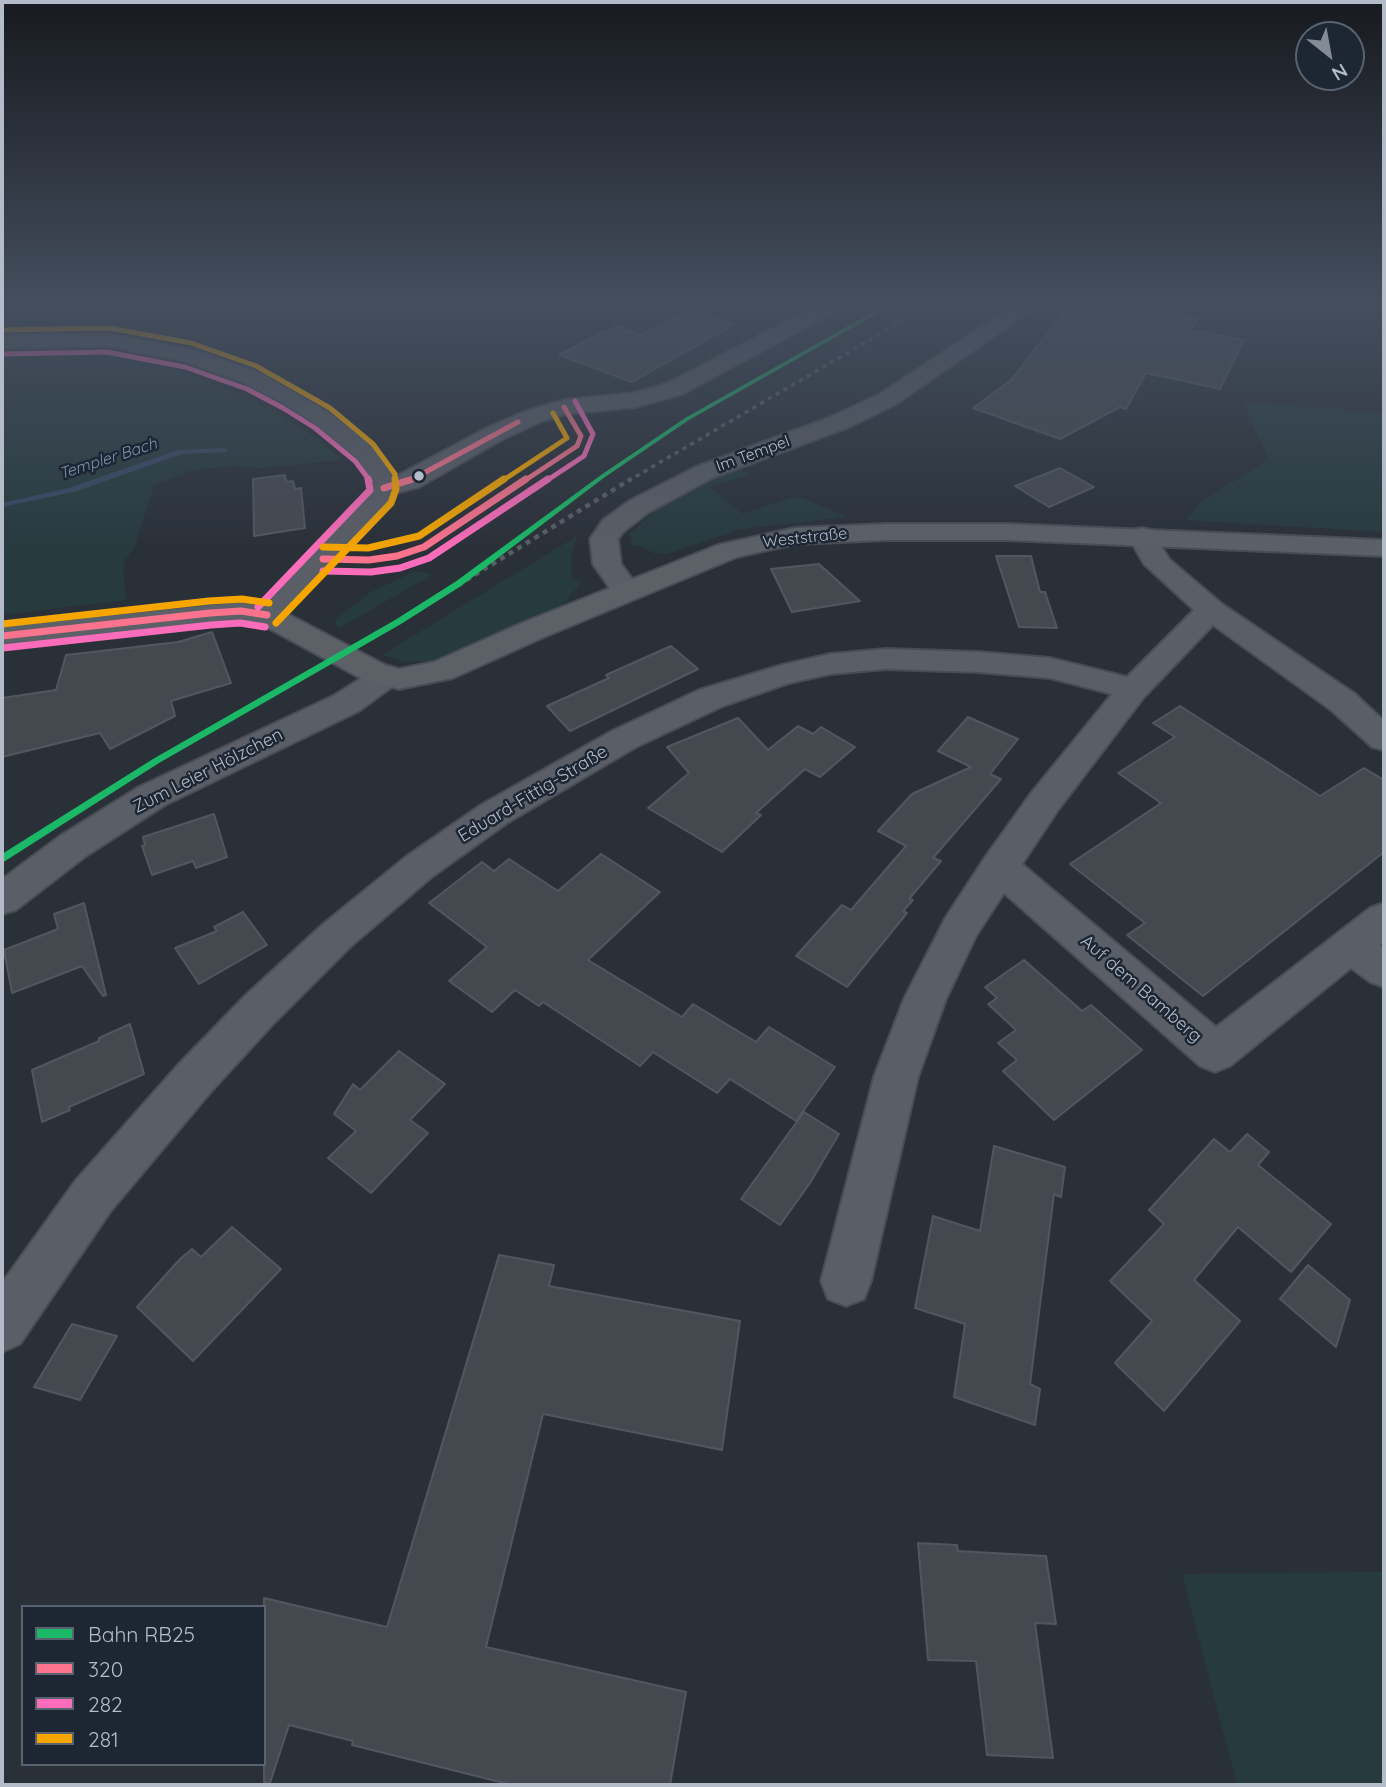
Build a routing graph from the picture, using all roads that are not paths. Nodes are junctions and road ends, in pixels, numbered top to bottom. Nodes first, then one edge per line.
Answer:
1 (268, 387) edge
2 (677, 387) edge
3 (905, 387) edge
4 (384, 488) junction
5 (1142, 536) junction
6 (1384, 548) edge
7 (626, 591) junction
8 (1211, 610) junction
9 (267, 615) junction
10 (2, 636) edge
11 (386, 677) junction
12 (1133, 690) junction
13 (1384, 739) edge
14 (999, 866) junction
15 (2, 899) edge
16 (1384, 919) edge
17 (1351, 945) junction
18 (1384, 970) edge
19 (846, 1280) dead end
20 (2, 1326) edge

1 - 4 street
2 - 4 street
3 - 7 street, Im Tempel
4 - 9 street
5 - 6 main road, Weststraße
5 - 7 main road, Weststraße
5 - 8 street
7 - 11 main road, Weststraße
8 - 12 street
8 - 13 street
9 - 10 main road
9 - 11 main road
11 - 15 street, Zum Leier Hölzchen
12 - 14 street
12 - 20 street, Eduard-Fittig-Straße
14 - 17 street, Auf dem Bamberg
14 - 19 street
16 - 17 street, Auf dem Bamberg
17 - 18 street

